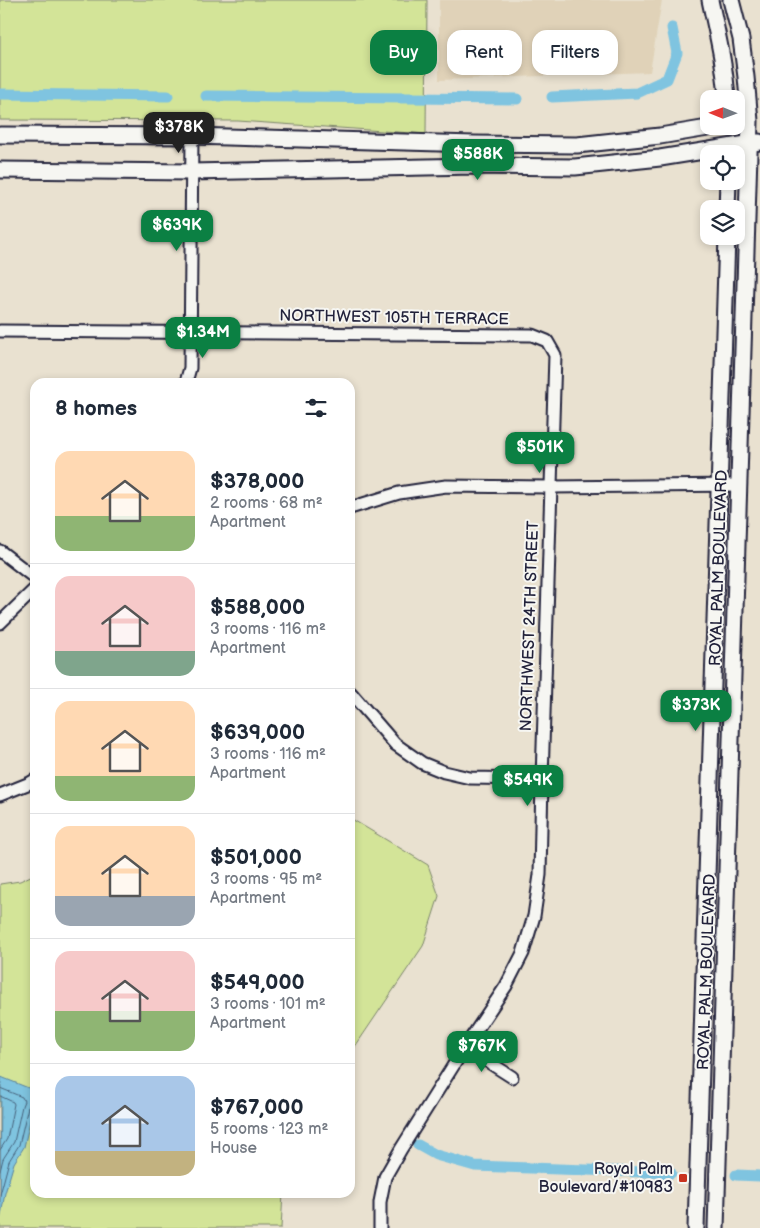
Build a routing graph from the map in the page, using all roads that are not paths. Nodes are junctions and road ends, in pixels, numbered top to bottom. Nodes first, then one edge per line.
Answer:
1 (710, 0) edge
2 (731, 0) edge
3 (727, 90) edge
4 (749, 121) edge
5 (700, 129) edge
6 (0, 135) edge
7 (192, 136) junction
8 (755, 142) edge
9 (700, 153) edge
10 (0, 170) edge
11 (191, 172) junction
12 (726, 245) edge
13 (0, 331) edge
14 (190, 332) junction
15 (547, 341) joint
16 (187, 378) edge
17 (719, 485) junction
18 (739, 485) junction
19 (551, 487) junction
20 (355, 506) edge
21 (0, 551) edge
22 (30, 574) edge
23 (30, 595) edge
24 (0, 623) edge
25 (355, 698) edge
26 (542, 779) junction
27 (30, 783) edge
28 (0, 795) edge
29 (465, 1047) junction
30 (512, 1077) dead end
31 (380, 1228) edge
32 (696, 1228) edge
33 (716, 1228) edge

1 - 3 main road
2 - 4 main road, ROYAL PALM BOULEVARD
4 - 8 main road, ROYAL PALM BOULEVARD
5 - 7 main road
6 - 7 main road
7 - 11 street
8 - 18 main road, ROYAL PALM BOULEVARD
9 - 11 main road
10 - 11 main road
11 - 14 street
12 - 17 main road, ROYAL PALM BOULEVARD
13 - 14 street, NORTHWEST 105TH TERRACE
14 - 15 street, NORTHWEST 105TH TERRACE
14 - 16 street
15 - 19 street, NORTHWEST 24TH STREET
17 - 18 street
17 - 19 street
17 - 32 main road, ROYAL PALM BOULEVARD
18 - 33 main road, ROYAL PALM BOULEVARD
19 - 20 street
19 - 26 street, NORTHWEST 24TH STREET
21 - 22 street
23 - 24 street
25 - 26 street
26 - 29 street, NORTHWEST 24TH STREET
27 - 28 street
29 - 30 street
29 - 31 street, NORTHWEST 24TH STREET

